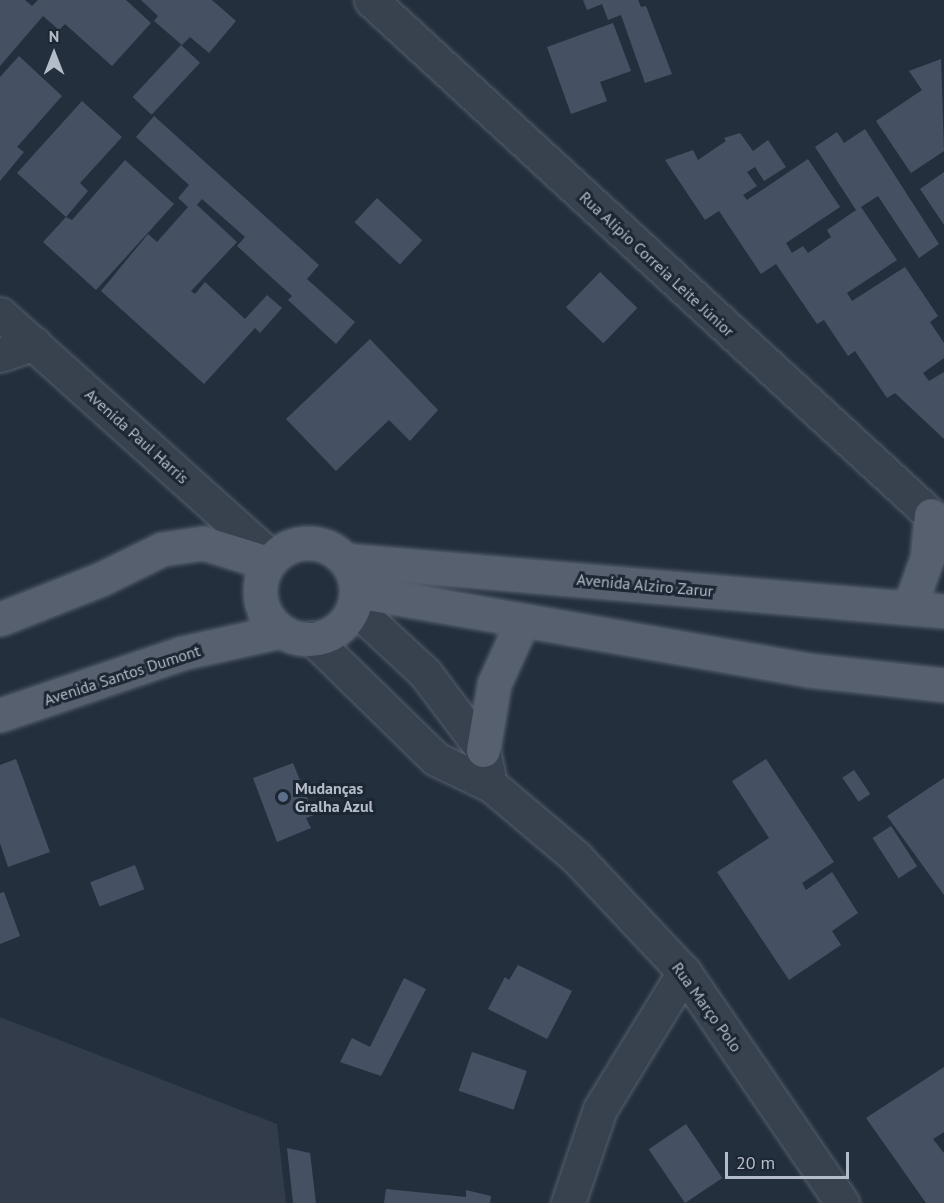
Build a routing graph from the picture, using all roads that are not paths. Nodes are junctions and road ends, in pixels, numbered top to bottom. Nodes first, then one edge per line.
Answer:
1 (370, 0) edge
2 (0, 314) edge
3 (34, 343) junction
4 (0, 355) edge
5 (938, 521) edge
6 (345, 560) junction
7 (270, 561) junction
8 (355, 599) junction
9 (909, 608) junction
10 (944, 611) edge
11 (0, 619) edge
12 (523, 620) junction
13 (281, 631) junction
14 (312, 638) junction
15 (944, 685) edge
16 (0, 715) edge
17 (483, 750) junction
18 (492, 786) junction
19 (684, 972) junction
20 (568, 1203) edge
21 (842, 1203) edge

1 - 5 street, Rua Alípio Correia Leite Júnior
2 - 3 street, Avenida Paul Harris
3 - 4 street
3 - 7 street, Avenida Paul Harris
5 - 9 main road
6 - 7 main road
6 - 8 main road
6 - 9 main road, Avenida Alziro Zarur
7 - 11 main road
7 - 13 main road
8 - 12 main road
8 - 14 main road
8 - 17 street
9 - 10 main road, Avenida Alziro Zarur
12 - 15 main road
12 - 17 main road
13 - 14 main road
13 - 16 main road, Avenida Santos Dumont
14 - 18 street, Rua Março Polo
17 - 18 street
18 - 19 street, Rua Março Polo
19 - 20 street
19 - 21 street, Rua Março Polo

